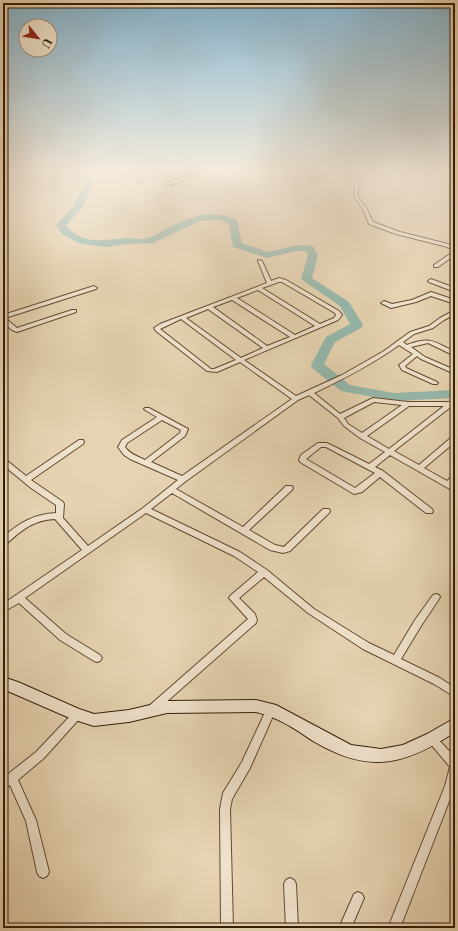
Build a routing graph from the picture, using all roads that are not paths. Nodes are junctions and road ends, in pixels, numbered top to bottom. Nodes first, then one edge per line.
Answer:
1 (367, 212) edge
2 (455, 249) edge
3 (455, 253) edge
4 (260, 261) dead end
5 (436, 266) dead end
6 (431, 281) dead end
7 (270, 284) junction
8 (94, 288) dead end
9 (258, 288) junction
10 (455, 290) edge
11 (233, 298) junction
12 (455, 302) edge
13 (384, 303) dead end
14 (209, 307) junction
15 (74, 311) dead end
16 (455, 312) edge
17 (3, 318) edge
18 (183, 318) junction
19 (319, 326) junction
20 (427, 329) junction
21 (293, 336) junction
22 (428, 341) junction
23 (400, 343) junction
24 (407, 347) junction
25 (266, 348) junction
26 (417, 354) junction
27 (455, 354) edge
28 (240, 360) junction
29 (455, 372) edge
30 (435, 383) dead end
31 (310, 393) junction
32 (296, 399) junction
33 (408, 404) junction
34 (452, 405) edge
35 (147, 409) dead end
36 (162, 417) junction
37 (340, 417) junction
38 (362, 436) junction
39 (455, 438) edge
40 (81, 442) dead end
41 (389, 452) junction
42 (3, 461) edge
43 (147, 462) junction
44 (369, 468) junction
45 (419, 469) junction
46 (380, 474) junction
47 (455, 478) edge
48 (27, 479) junction
49 (183, 479) junction
50 (448, 485) junction
51 (289, 488) dead end
52 (171, 489) junction
53 (455, 489) edge
54 (146, 510) junction
55 (326, 511) dead end
56 (429, 511) dead end
57 (58, 516) junction
58 (244, 530) junction
59 (3, 542) edge
60 (87, 552) junction
61 (264, 572) junction
62 (436, 596) dead end
63 (20, 598) junction
64 (3, 609) edge
65 (97, 658) dead end
66 (396, 660) junction
67 (3, 683) edge
68 (455, 693) edge
69 (271, 709) junction
70 (149, 712) junction
71 (77, 715) junction
72 (454, 727) edge
73 (432, 739) junction
74 (455, 767) edge
75 (12, 778) junction
76 (3, 784) edge
77 (43, 872) dead end
78 (290, 884) dead end
79 (358, 898) dead end
80 (227, 928) edge
81 (292, 928) edge
82 (344, 928) edge
83 (394, 928) edge

1 - 2 street
3 - 5 street
4 - 7 street
6 - 10 street
7 - 9 street
7 - 19 street
8 - 17 street
9 - 11 street
9 - 19 street
11 - 14 street
11 - 21 street
12 - 13 street
14 - 18 street
14 - 25 street
15 - 17 street
16 - 20 street
18 - 28 street
18 - 28 street
19 - 21 street
20 - 22 street
20 - 23 street
21 - 25 street
22 - 24 street
22 - 27 street
23 - 24 street
23 - 31 street
24 - 26 street
25 - 28 street
26 - 29 street
26 - 30 street
28 - 32 street
31 - 32 street
31 - 37 street
32 - 49 street
33 - 34 street
33 - 37 street
33 - 38 street
34 - 41 street
35 - 36 street
36 - 43 street
36 - 43 street
37 - 38 street
38 - 41 street
39 - 45 street
40 - 48 street
41 - 44 street
41 - 45 street
42 - 48 street
43 - 49 street
44 - 46 street
44 - 46 street
45 - 50 street
46 - 56 street
47 - 50 street
48 - 57 street
49 - 52 street
50 - 53 street
51 - 58 street
52 - 54 street
52 - 58 street
54 - 60 street
54 - 61 street
55 - 58 street
57 - 59 street
57 - 60 street
60 - 63 street
61 - 66 street
61 - 70 street
62 - 66 street
63 - 64 street
63 - 65 street
66 - 68 street
67 - 71 main road
69 - 70 main road
69 - 73 main road
69 - 80 street
70 - 71 main road
71 - 75 street
72 - 73 main road
73 - 74 street
74 - 83 street
75 - 76 street
75 - 77 street
78 - 81 street
79 - 82 street

